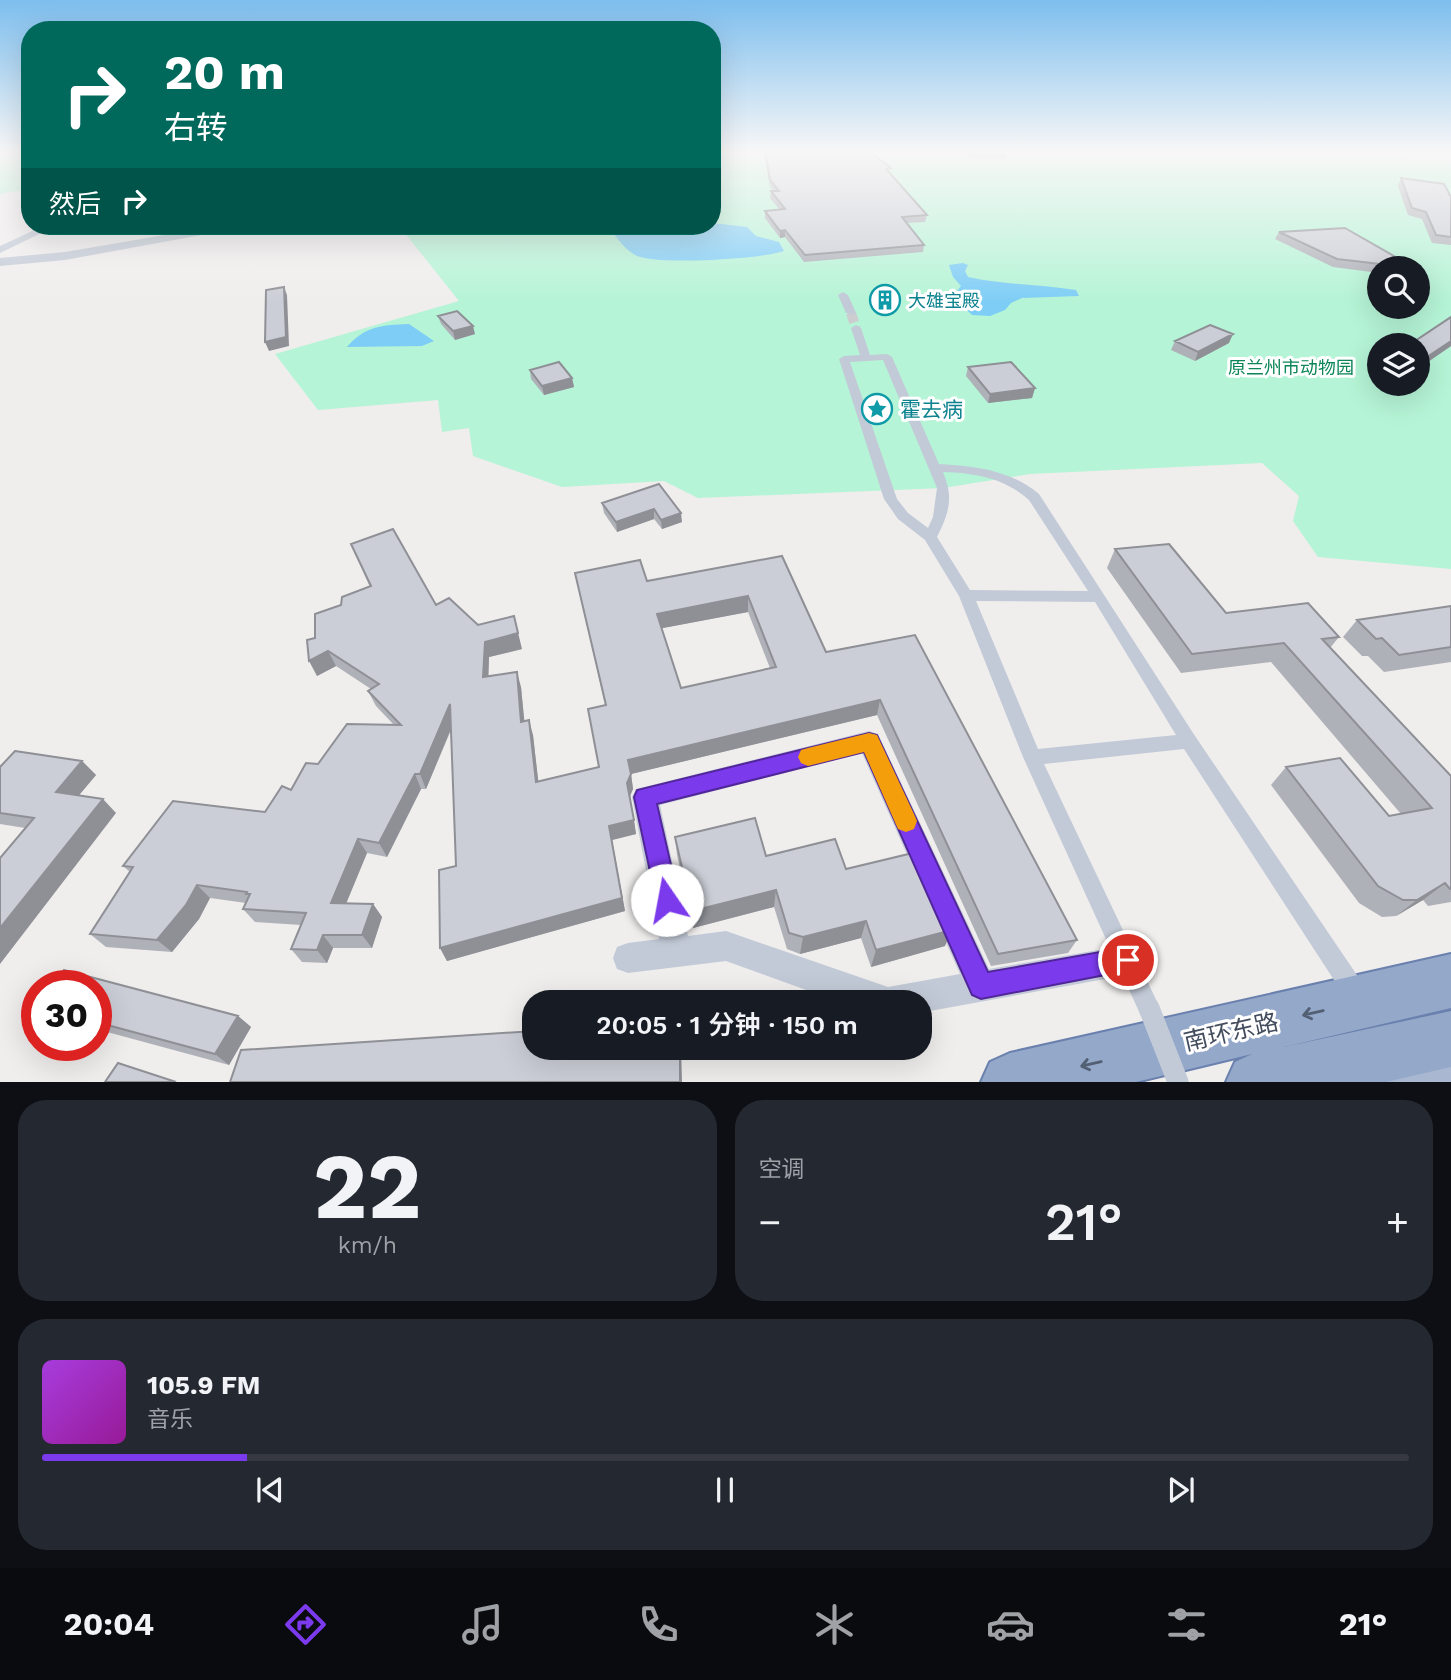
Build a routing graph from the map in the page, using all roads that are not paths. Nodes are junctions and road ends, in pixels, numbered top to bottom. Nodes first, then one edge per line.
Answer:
1 (32, 235) edge
2 (183, 235) edge
3 (0, 250) edge
4 (0, 262) edge
5 (843, 295) dead end
6 (851, 313) tunnel mouth
7 (856, 328) tunnel mouth
8 (866, 358) junction
9 (934, 468) junction
10 (930, 537) junction
11 (966, 595) junction
12 (1099, 597) junction
13 (1189, 741) junction
14 (1032, 757) junction
15 (677, 952) junction
16 (628, 958) dead end
17 (1128, 960) junction
18 (1451, 981) edge
19 (981, 986) junction
20 (851, 990) edge
21 (932, 995) edge
22 (1362, 1002) junction
23 (1451, 1039) edge
24 (1451, 1075) edge
25 (1265, 1079) edge
26 (1010, 1082) edge
27 (1178, 1082) edge

1 - 3 street
2 - 4 street
5 - 6 street
7 - 8 street
8 - 9 street
8 - 10 street
9 - 10 street
9 - 12 street
10 - 11 street
11 - 12 street
11 - 14 street
12 - 13 street
13 - 14 street
13 - 22 street
14 - 17 street
15 - 16 street
15 - 19 street
15 - 20 street
17 - 19 street
17 - 27 street, bridge
18 - 22 highway, 南环东路
19 - 21 street
22 -> 26 highway, 南环东路
23 - 25 highway
24 - 25 main road

